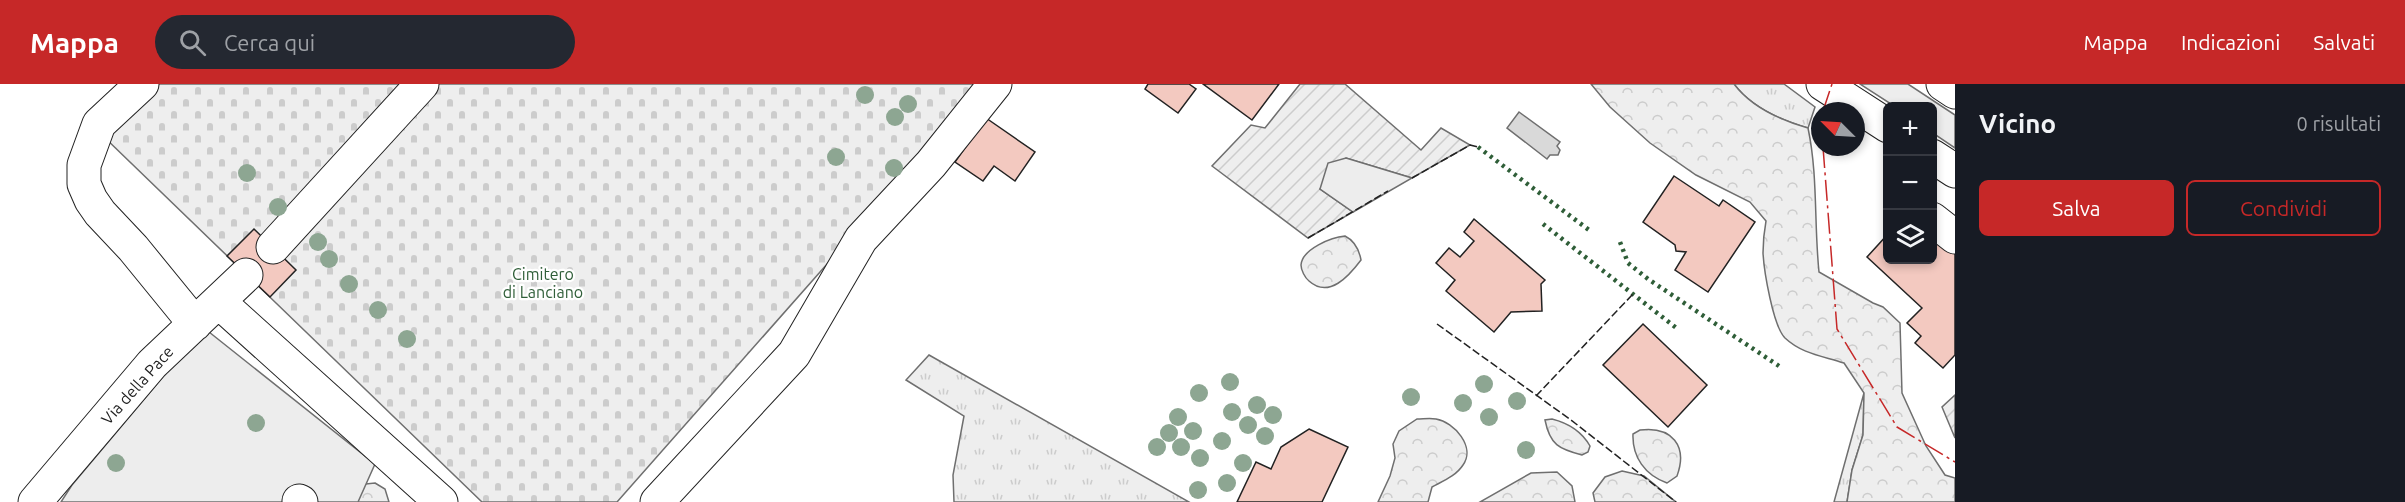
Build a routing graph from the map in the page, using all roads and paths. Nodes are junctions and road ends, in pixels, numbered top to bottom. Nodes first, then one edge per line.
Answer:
1 (142, 84) edge
2 (422, 84) edge
3 (995, 84) edge
4 (1823, 84) edge
5 (1943, 84) edge
6 (1955, 92) edge
7 (1883, 123) edge
8 (1937, 159) edge
9 (1955, 171) edge
10 (1937, 223) edge
11 (1955, 237) edge
12 (273, 248) dead end
13 (246, 275) dead end
14 (219, 302) junction
15 (195, 324) junction
16 (35, 502) edge
17 (441, 502) edge
18 (657, 502) edge

1 - 15 street
2 - 12 street
3 - 18 street
4 - 7 street
5 - 6 street
8 - 9 street
10 - 11 street
13 - 14 street, Via della Pace
14 - 15 street, Via della Pace
14 - 17 street
15 - 16 street, Via della Pace

